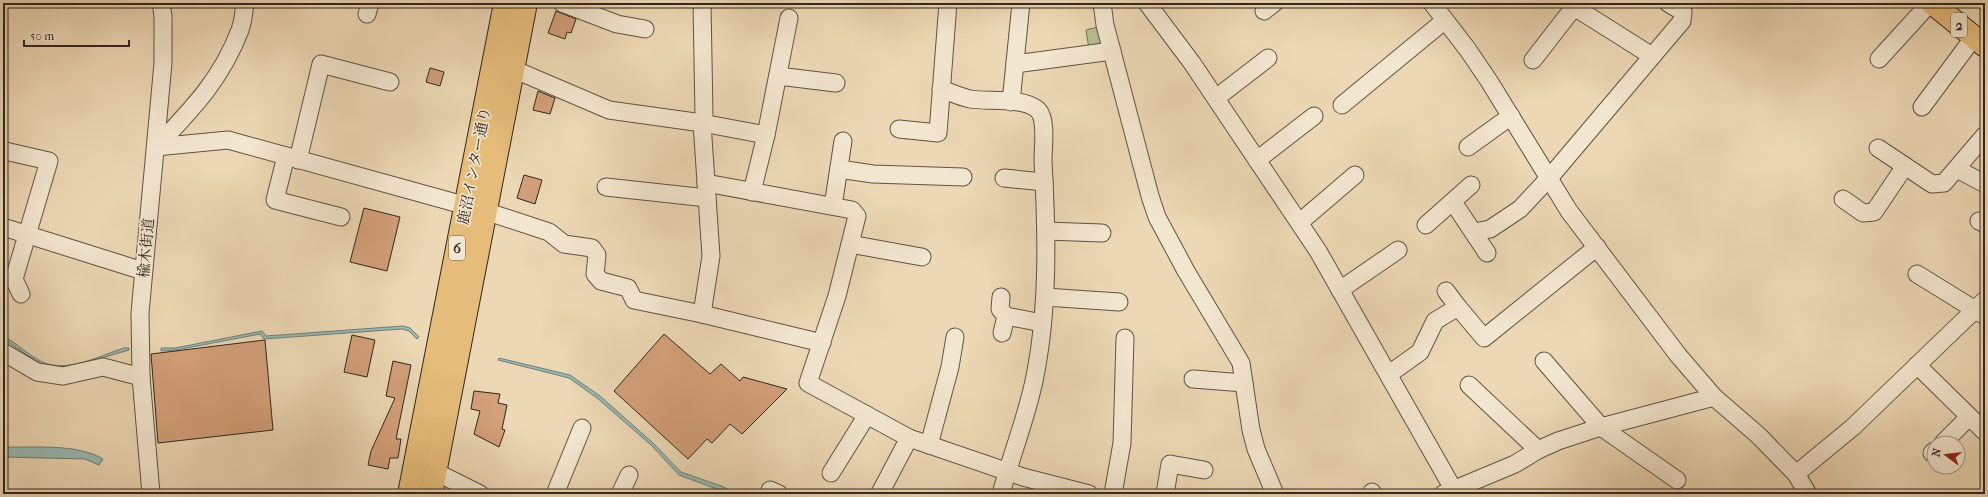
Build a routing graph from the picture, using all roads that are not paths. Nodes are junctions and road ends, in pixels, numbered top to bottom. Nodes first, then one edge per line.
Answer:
1 (161, 3) edge
2 (245, 3) edge
3 (506, 3) edge
4 (526, 3) edge
5 (562, 3) edge
6 (702, 3) edge
7 (948, 3) edge
8 (1021, 3) edge
9 (1102, 3) edge
10 (1147, 3) edge
11 (1432, 3) edge
12 (1668, 3) edge
13 (1931, 3) edge
14 (789, 18) dead end
15 (1444, 21) junction
16 (645, 29) dead end
17 (1980, 42) edge
18 (1112, 51) junction
19 (1652, 56) junction
20 (1268, 58) dead end
21 (1879, 59) dead end
22 (1534, 60) dead end
23 (1015, 64) junction
24 (513, 70) junction
25 (778, 76) junction
26 (390, 82) dead end
27 (836, 83) dead end
28 (941, 89) junction
29 (1216, 98) junction
30 (1012, 102) junction
31 (1342, 105) dead end
32 (1922, 107) dead end
33 (1314, 116) dead end
34 (1511, 116) junction
35 (702, 123) junction
36 (899, 129) dead end
37 (766, 135) junction
38 (1985, 135) edge
39 (843, 141) dead end
40 (156, 147) junction
41 (1468, 147) dead end
42 (1878, 148) dead end
43 (5, 151) dead end
44 (292, 158) junction
45 (1256, 160) junction
46 (1905, 166) junction
47 (839, 169) junction
48 (1957, 169) junction
49 (1355, 175) dead end
50 (964, 177) dead end
51 (1550, 177) junction
52 (1004, 178) dead end
53 (1044, 182) junction
54 (1985, 184) edge
55 (1470, 185) dead end
56 (606, 186) dead end
57 (707, 190) junction
58 (752, 192) junction
59 (1843, 199) dead end
60 (1453, 202) junction
61 (833, 206) junction
62 (476, 208) junction
63 (341, 217) dead end
64 (1300, 222) junction
65 (1426, 226) dead end
66 (3, 227) edge
67 (1046, 231) junction
68 (1474, 232) junction
69 (1102, 233) dead end
70 (27, 234) junction
71 (850, 244) junction
72 (1597, 247) junction
73 (1398, 250) dead end
74 (1487, 253) dead end
75 (922, 257) dead end
76 (143, 271) junction
77 (1917, 274) dead end
78 (1340, 290) junction
79 (1446, 291) dead end
80 (20, 294) dead end
81 (1001, 297) dead end
82 (1045, 297) junction
83 (1119, 302) dead end
84 (1458, 307) junction
85 (1982, 308) edge
86 (702, 314) junction
87 (1006, 316) junction
88 (1042, 323) junction
89 (1002, 333) dead end
90 (955, 337) dead end
91 (1125, 338) dead end
92 (822, 343) junction
93 (3, 352) edge
94 (1544, 361) dead end
95 (1917, 365) junction
96 (1389, 374) junction
97 (141, 377) junction
98 (1193, 379) dead end
99 (1244, 382) junction
100 (1469, 385) dead end
101 (1714, 397) junction
102 (867, 415) junction
103 (1969, 417) junction
104 (1601, 427) junction
105 (582, 428) dead end
106 (1985, 432) edge
107 (1950, 435) edge
108 (909, 438) junction
109 (929, 445) junction
110 (1538, 450) junction
111 (1204, 470) dead end
112 (436, 472) junction
113 (831, 472) dead end
114 (1007, 472) junction
115 (1796, 474) junction
116 (629, 475) dead end
117 (1677, 480) dead end
118 (1451, 492) edge
119 (152, 494) edge
120 (409, 494) edge
121 (431, 494) edge
122 (480, 494) edge
123 (555, 494) edge
124 (620, 494) edge
125 (880, 494) edge
126 (1001, 494) edge
127 (1089, 494) edge
128 (1114, 494) edge
129 (1165, 494) edge
130 (1275, 494) edge
131 (1807, 494) edge

1 - 40 street, 楡木街道
2 - 40 street
3 - 62 main road, 鹿沼インター通り / 6
4 - 24 main road, 鹿沼インター通り / 6
5 - 16 street
6 - 35 street
7 - 28 street
8 - 23 street
9 - 18 street
10 - 29 street
11 - 15 street
12 - 19 street
13 - 17 main road, 2
13 - 21 street
14 - 25 street
15 - 31 street
15 - 34 street
17 - 32 street
18 - 23 street
18 - 99 street
19 - 22 street
19 - 51 street
20 - 29 street
23 - 30 street
24 - 35 street
24 - 62 main road, 鹿沼インター通り / 6
25 - 27 street
25 - 37 street
26 - 44 street
28 - 30 street
28 - 36 street
29 - 45 street
30 - 53 street
33 - 45 street
34 - 41 street
34 - 51 street
35 - 37 street
35 - 57 street
37 - 58 street
38 - 48 street
39 - 47 street
40 - 44 street
40 - 76 street, 楡木街道
42 - 46 street
43 - 70 street
44 - 62 street
44 - 63 street
45 - 64 street
46 - 48 street
46 - 59 street
47 - 50 street
47 - 61 street
48 - 54 street
49 - 64 street
51 - 68 street
51 - 72 street
52 - 53 street
53 - 67 street
55 - 60 street
56 - 57 street
57 - 58 street
57 - 86 street
58 - 61 street
60 - 65 street
60 - 68 street
61 - 71 street
62 - 86 street
62 - 112 main road, 鹿沼インター通り / 6
62 - 120 main road, 鹿沼インター通り / 6
64 - 78 street
66 - 70 street
67 - 69 street
67 - 82 street
68 - 74 street
70 - 76 street
70 - 80 street
71 - 75 street
71 - 92 street
72 - 84 street
72 - 101 street
73 - 78 street
76 - 97 street, 楡木街道
77 - 85 street
78 - 96 street
79 - 84 street
81 - 87 street
82 - 83 street
82 - 88 street
84 - 96 street
85 - 95 street
86 - 92 street
87 - 88 street
87 - 89 street
88 - 114 street
90 - 109 street
91 - 128 street
92 - 102 street
93 - 97 street
94 - 104 street
95 - 103 street
95 - 115 street
96 - 118 street
97 - 119 street, 楡木街道
98 - 99 street
99 - 130 street
100 - 110 street
101 - 104 street
101 - 115 street
102 - 108 street
102 - 113 street
103 - 106 street
103 - 107 street
104 - 110 street
104 - 117 street
105 - 123 street
108 - 109 street
108 - 125 street
109 - 114 street
110 - 118 street
111 - 129 street
112 - 121 main road, 鹿沼インター通り / 6
112 - 122 street
114 - 126 street
114 - 127 street
115 - 131 street
116 - 124 street

